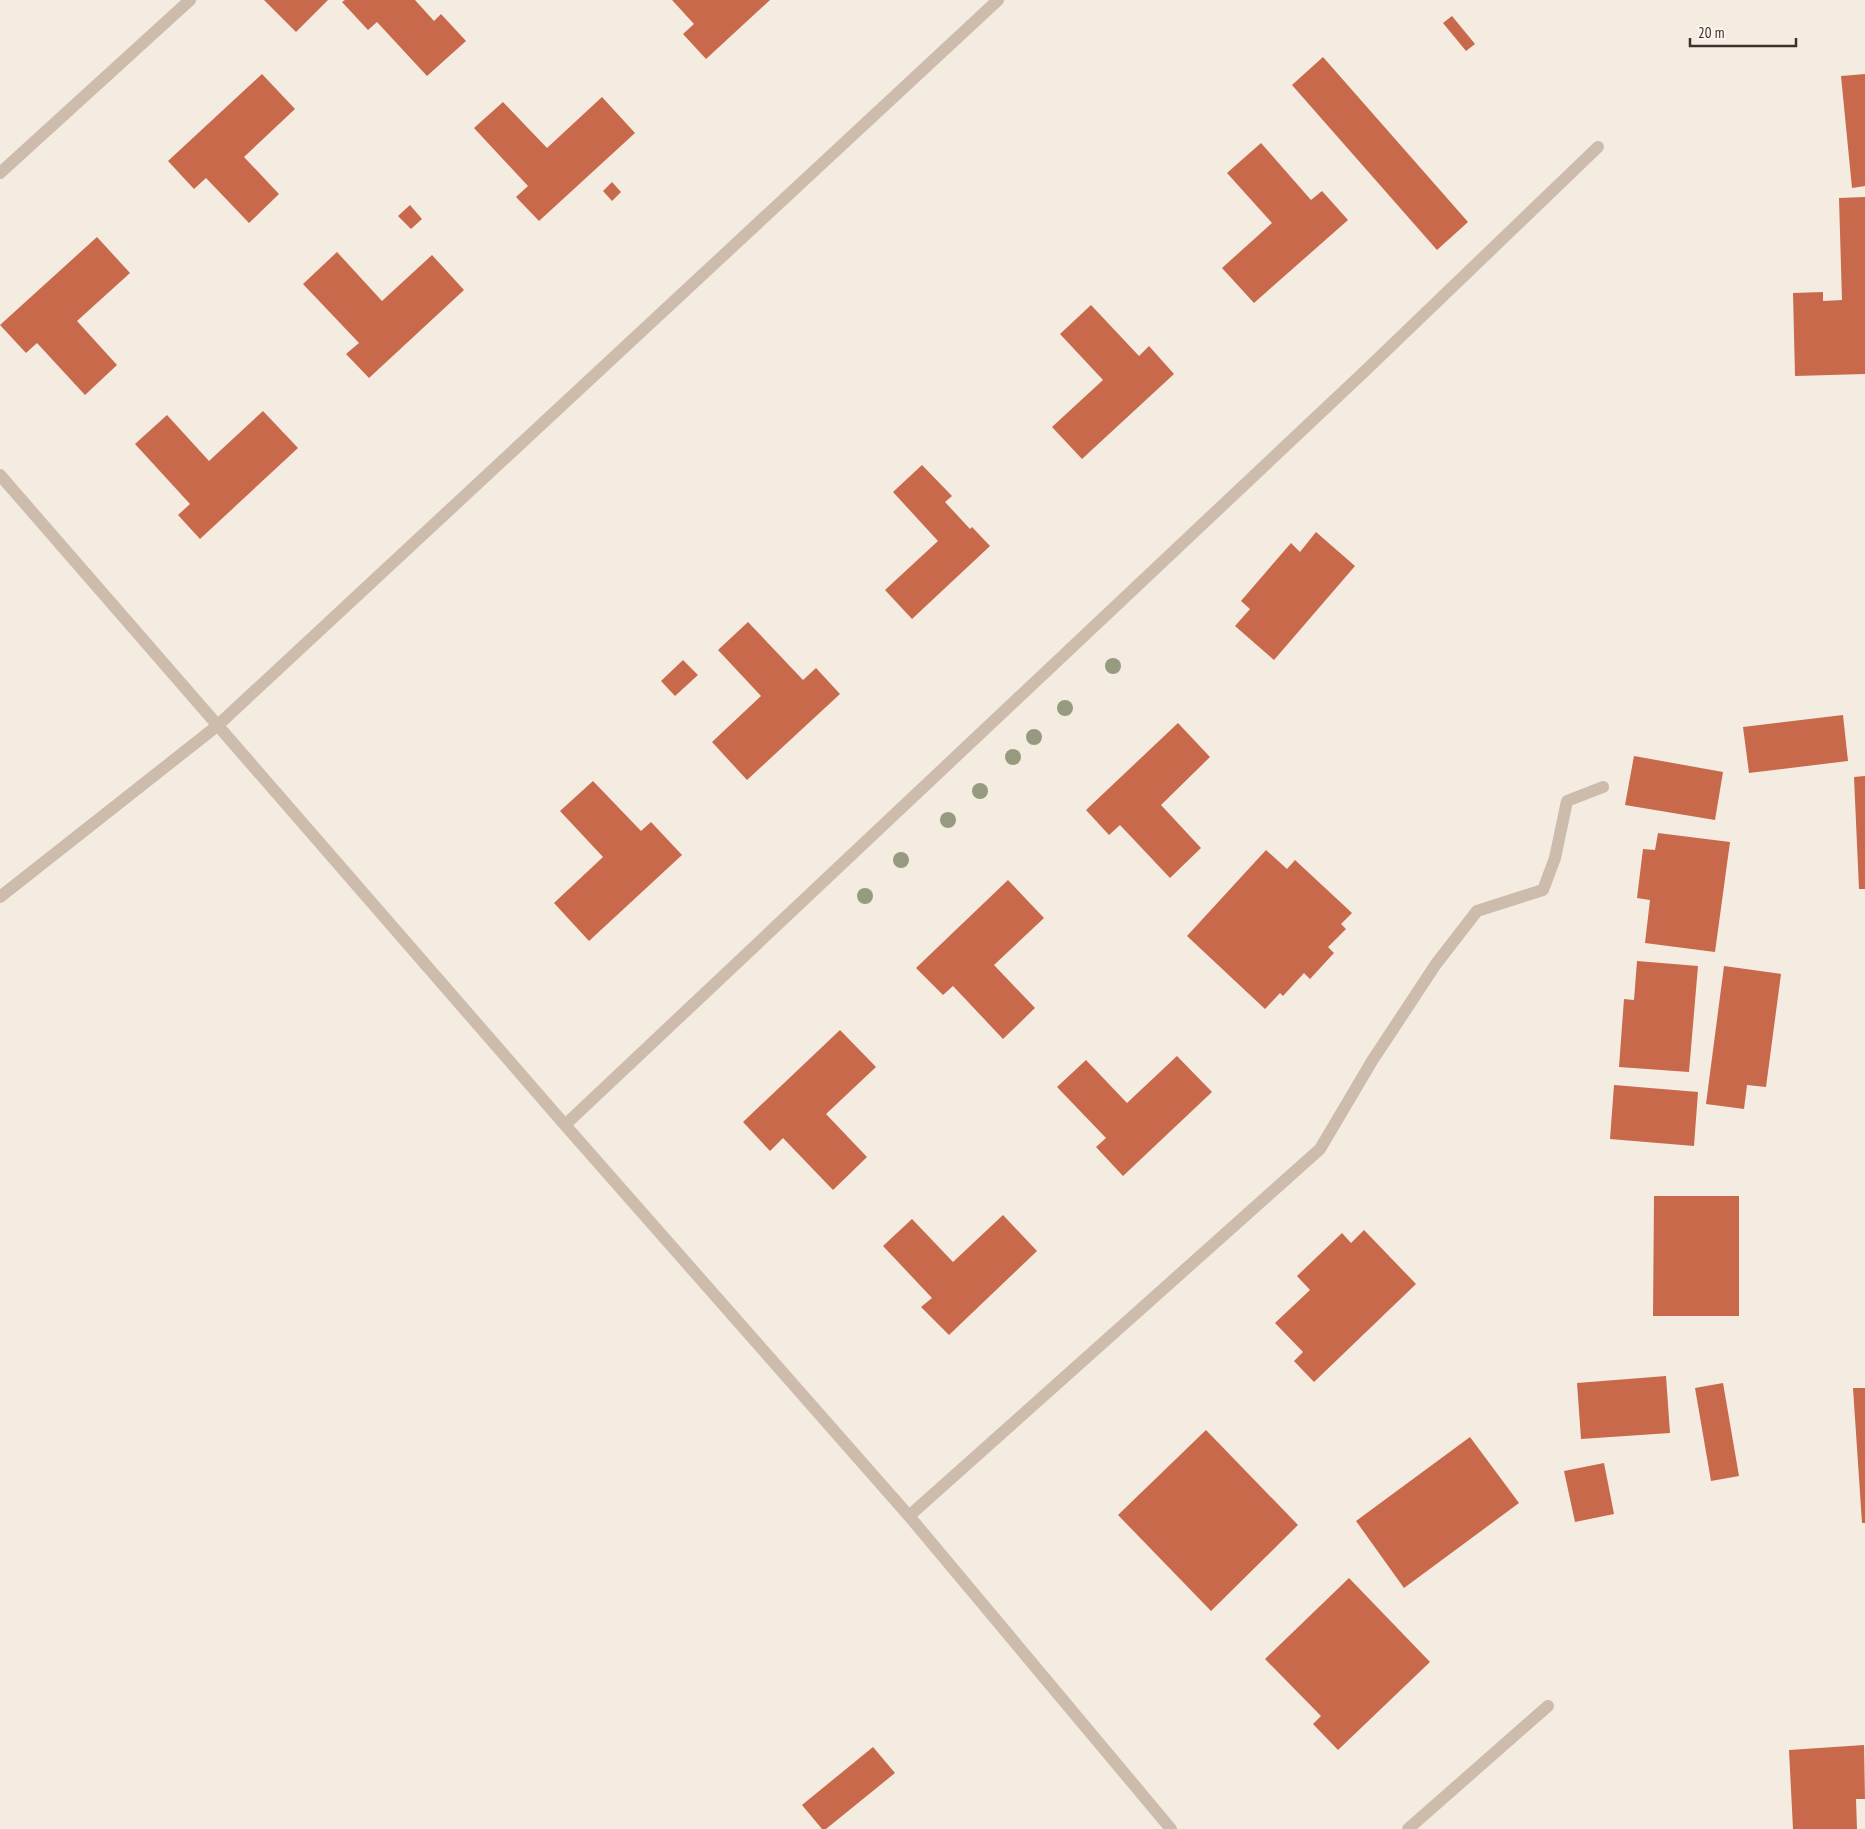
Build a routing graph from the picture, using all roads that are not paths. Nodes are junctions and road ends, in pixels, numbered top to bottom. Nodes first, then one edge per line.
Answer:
1 (190, 0) edge
2 (998, 0) edge
3 (1598, 147) dead end
4 (0, 173) edge
5 (0, 475) edge
6 (217, 726) junction
7 (1603, 787) dead end
8 (0, 897) edge
9 (565, 1126) junction
10 (908, 1516) junction
11 (1548, 1706) dead end
12 (1170, 1829) edge
13 (1408, 1829) edge

1 - 4 street
2 - 6 street
3 - 9 street
5 - 6 street
6 - 8 street
6 - 9 street
7 - 10 street
9 - 10 street
10 - 12 street
11 - 13 street

